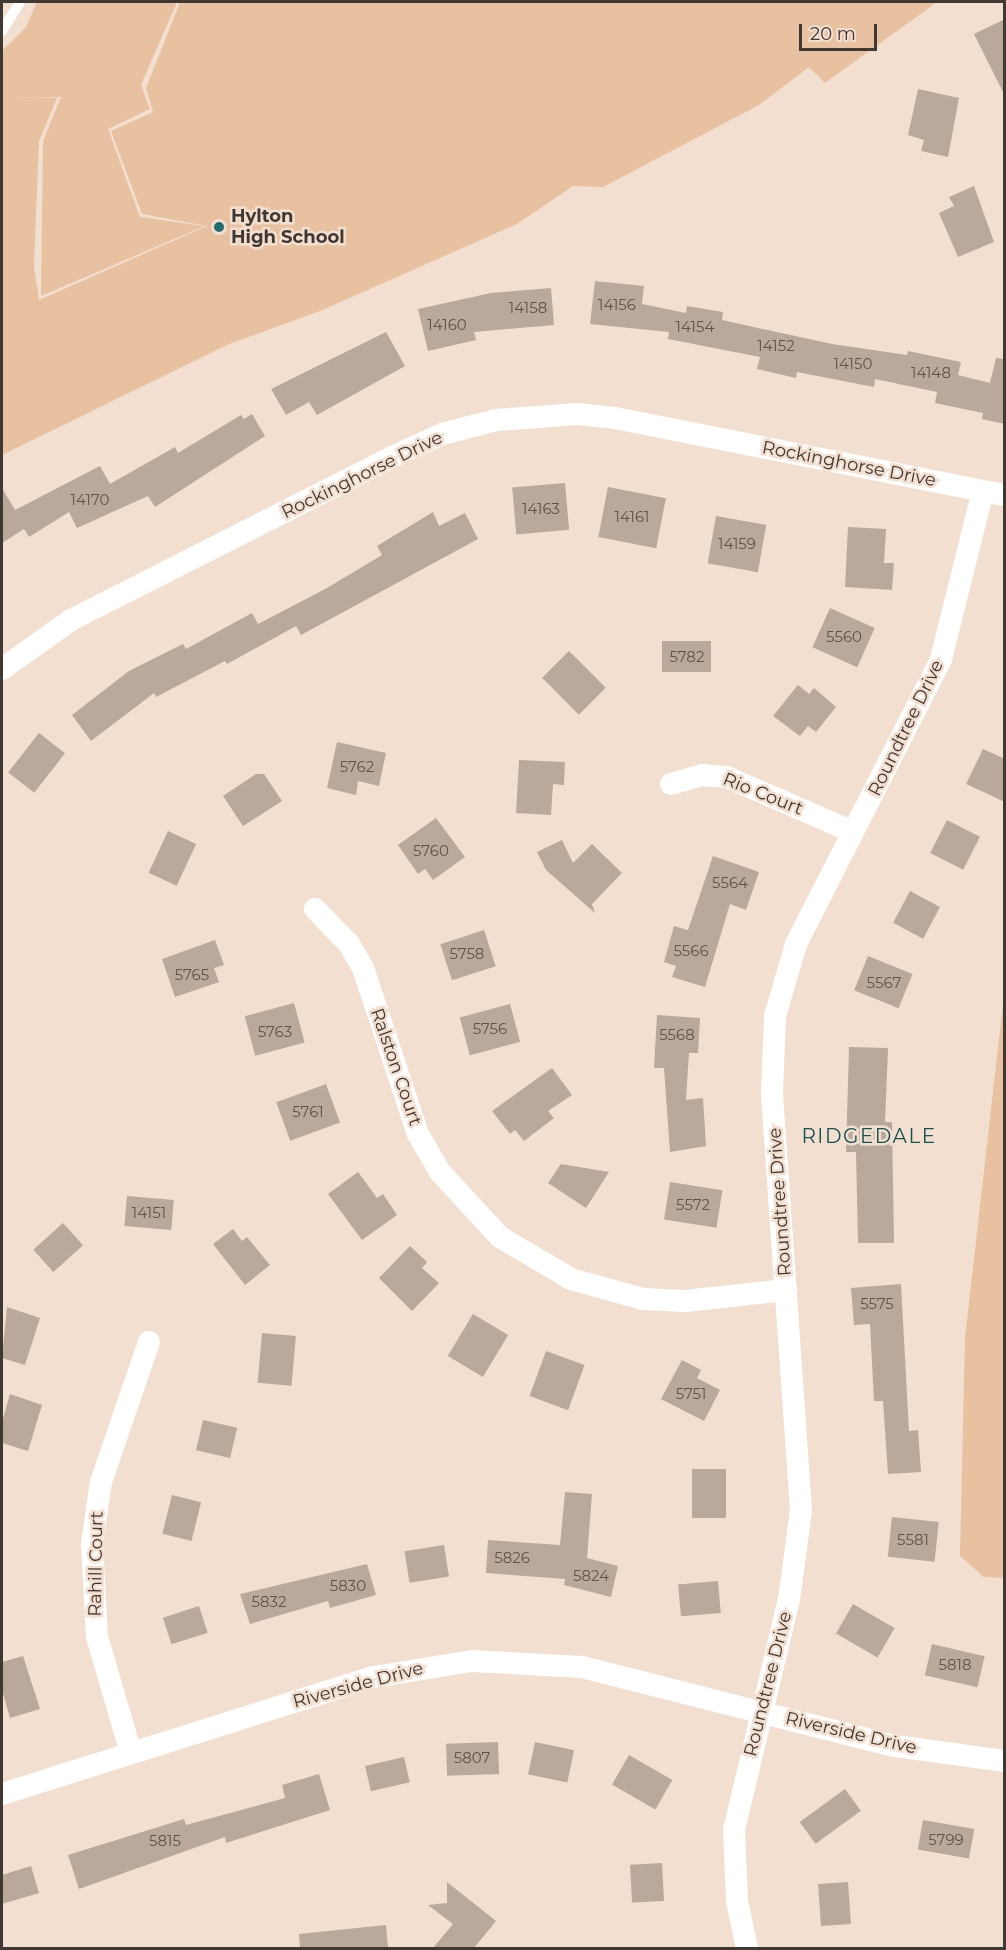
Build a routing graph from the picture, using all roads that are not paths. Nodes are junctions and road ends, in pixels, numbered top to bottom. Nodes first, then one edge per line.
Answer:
1 (20, 2) edge
2 (2, 31) edge
3 (994, 493) edge
4 (2, 669) edge
5 (670, 784) dead end
6 (853, 832) junction
7 (315, 909) dead end
8 (786, 1290) junction
9 (149, 1342) dead end
10 (761, 1712) junction
11 (131, 1753) junction
12 (1005, 1761) edge
13 (2, 1794) edge
14 (747, 1948) edge

1 - 2 lane
3 - 4 street, Rockinghorse Drive
3 - 6 street, Roundtree Drive
5 - 6 street, Rio Court
6 - 8 street, Roundtree Drive
7 - 8 street, Ralston Court
8 - 10 street, Roundtree Drive
9 - 11 street, Rahill Court
10 - 11 street, Riverside Drive
10 - 12 street, Riverside Drive
10 - 14 street, Roundtree Drive
11 - 13 street, Riverside Drive

